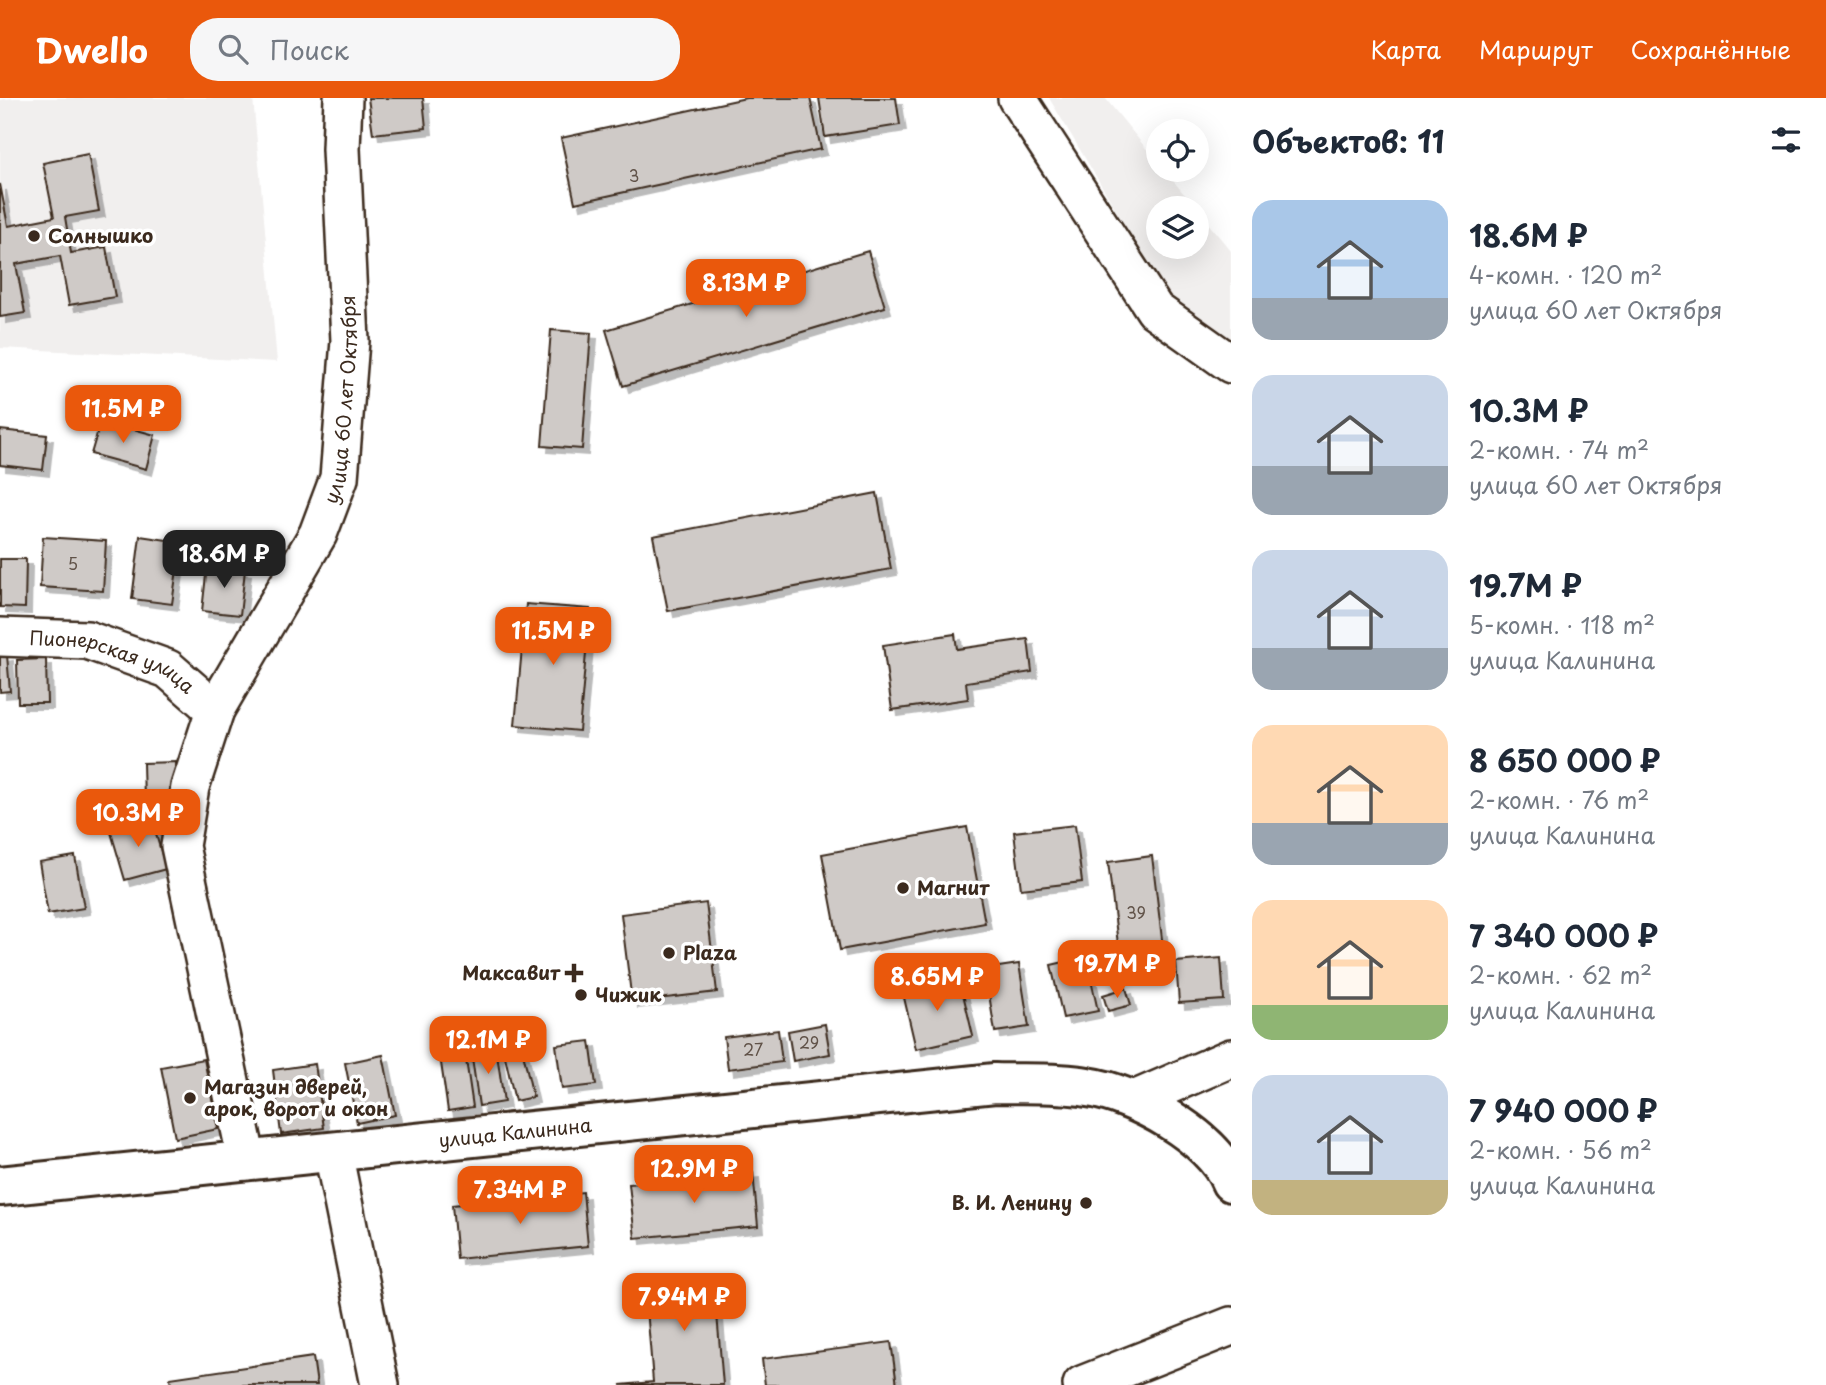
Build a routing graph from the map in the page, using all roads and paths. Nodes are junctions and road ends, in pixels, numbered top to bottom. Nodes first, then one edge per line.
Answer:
1 (343, 98) edge
2 (1017, 98) edge
3 (1231, 364) edge
4 (0, 637) edge
5 (215, 710) junction
6 (1231, 1058) edge
7 (1134, 1100) junction
8 (332, 1152) junction
9 (247, 1161) junction
10 (1231, 1182) edge
11 (0, 1186) edge
12 (1231, 1326) edge
13 (380, 1385) edge
14 (1082, 1385) edge

1 - 5 street, улица 60 лет Октября
2 - 3 street
4 - 5 street, Пионерская улица
5 - 9 street, улица 60 лет Октября
6 - 7 street
7 - 8 main road, улица Калинина
7 - 10 main road, улица Калинина
8 - 9 main road, улица Калинина
8 - 13 street
9 - 11 main road, улица Калинина
12 - 14 street

